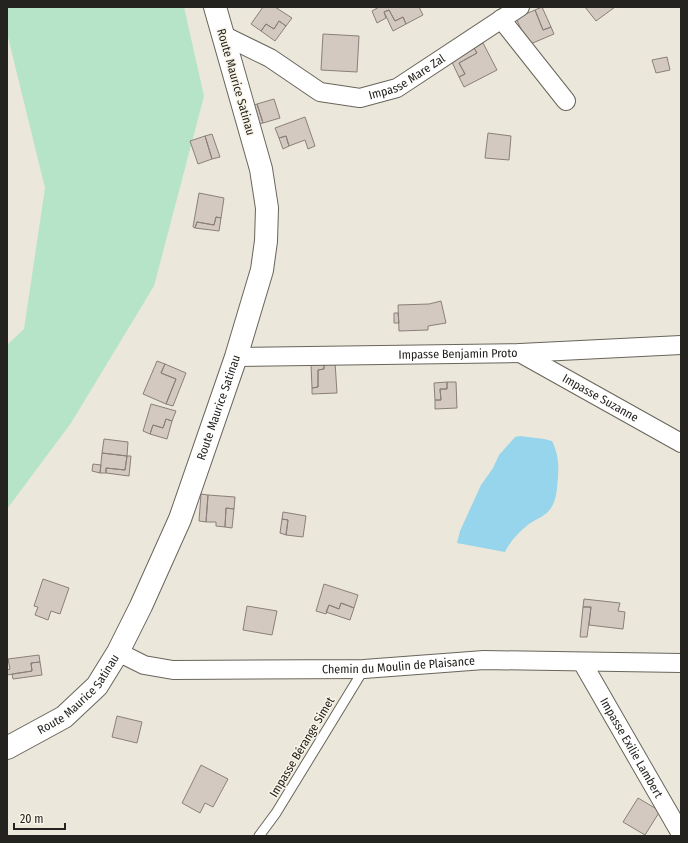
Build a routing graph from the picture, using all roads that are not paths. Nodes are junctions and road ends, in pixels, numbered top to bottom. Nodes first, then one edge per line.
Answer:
1 (214, 7) edge
2 (520, 7) edge
3 (501, 19) junction
4 (223, 35) junction
5 (566, 101) dead end
6 (681, 345) edge
7 (520, 353) junction
8 (236, 357) junction
9 (681, 443) edge
10 (118, 652) junction
11 (582, 662) junction
12 (681, 663) edge
13 (364, 668) junction
14 (7, 748) edge
15 (681, 834) edge
16 (259, 836) edge

1 - 4 main road, Route Maurice Satinau
2 - 3 street, Impasse Mare Zal
3 - 4 street, Impasse Mare Zal
3 - 5 street
4 - 8 main road, Route Maurice Satinau
6 - 7 street, Impasse Benjamin Proto
7 - 8 street, Impasse Benjamin Proto
7 - 9 street, Impasse Suzanne
8 - 10 main road, Route Maurice Satinau
10 - 13 street, Chemin du Moulin de Plaisance
10 - 14 main road, Route Maurice Satinau
11 - 12 street, Chemin du Moulin de Plaisance
11 - 13 street, Chemin du Moulin de Plaisance
11 - 15 street, Impasse Exilie Lambert
13 - 16 lane, Impasse Bérange Simet

